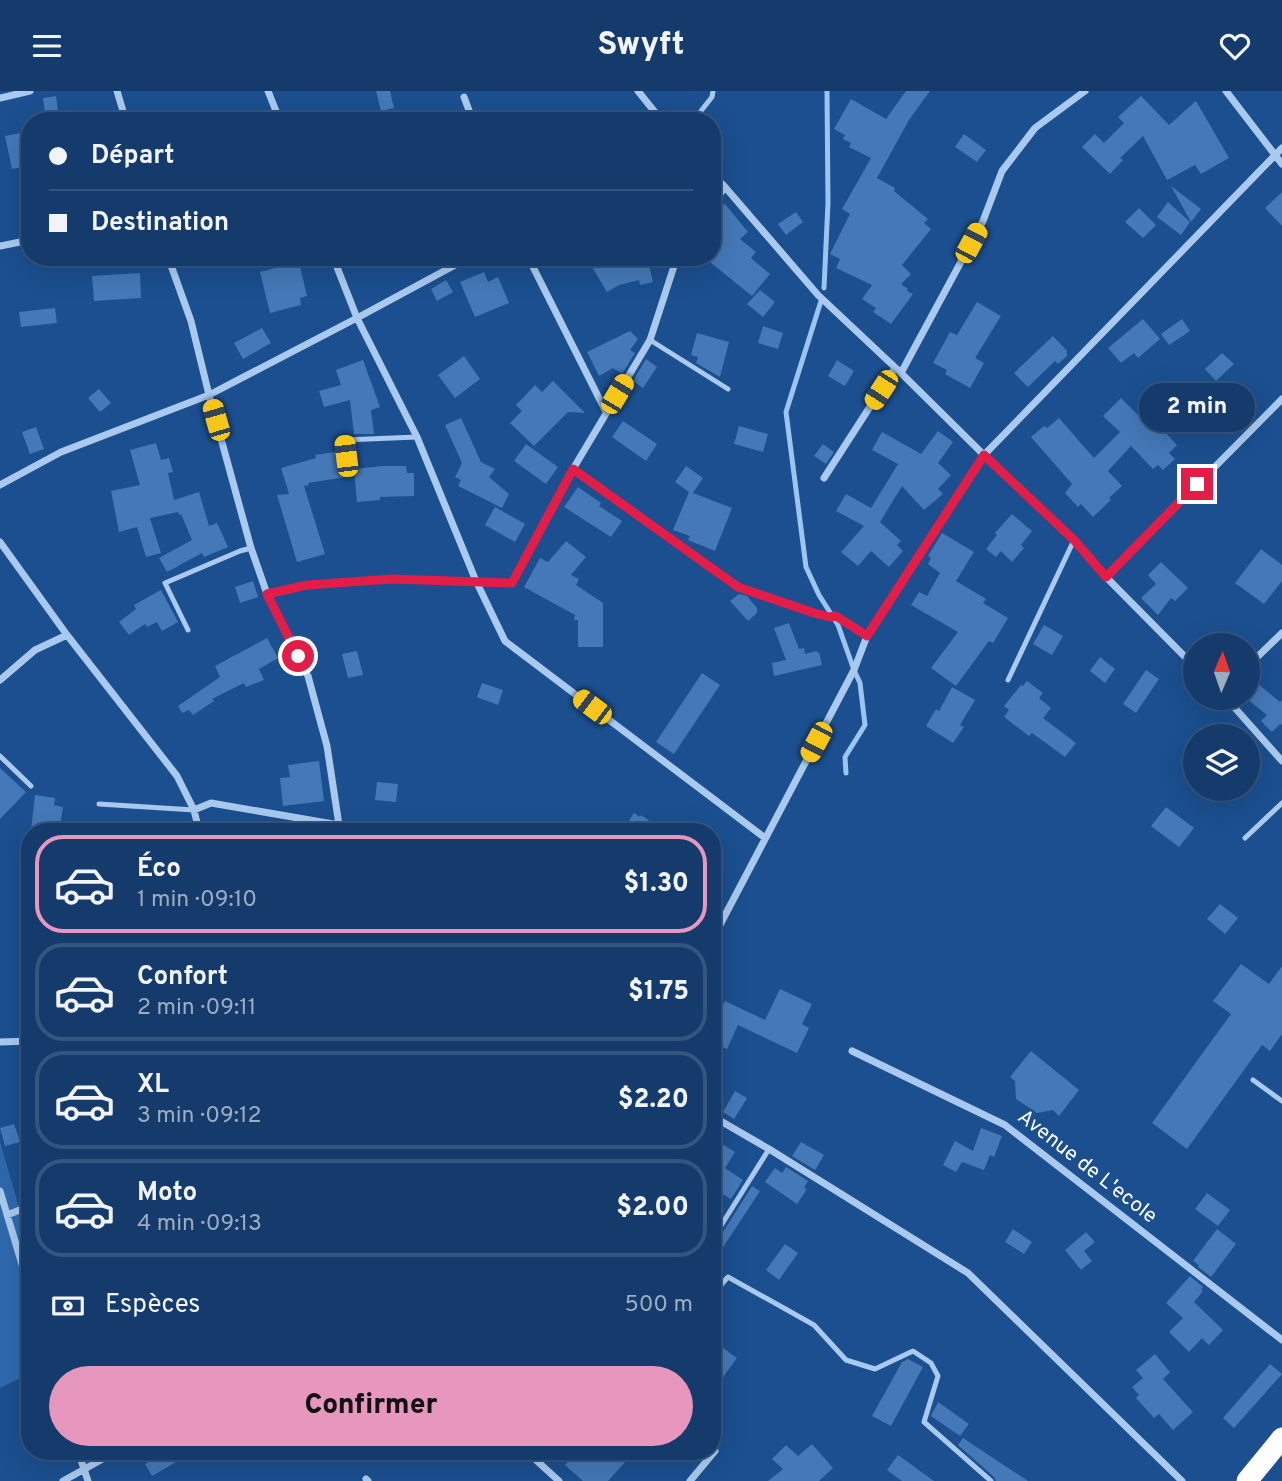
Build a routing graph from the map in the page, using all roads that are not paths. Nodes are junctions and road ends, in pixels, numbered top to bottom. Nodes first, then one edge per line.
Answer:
1 (30, 91) edge
2 (117, 91) edge
3 (268, 91) edge
4 (638, 91) edge
5 (713, 91) edge
6 (1086, 91) edge
7 (1226, 91) edge
8 (464, 97) dead end
9 (0, 98) edge
10 (123, 112) edge
11 (276, 112) edge
12 (470, 112) edge
13 (655, 112) edge
14 (700, 112) edge
15 (1282, 148) edge
16 (1274, 155) junction
17 (1282, 164) edge
18 (721, 183) edge
19 (725, 187) junction
20 (721, 192) edge
21 (21, 242) edge
22 (0, 247) edge
23 (172, 266) edge
24 (336, 266) edge
25 (454, 266) edge
26 (533, 266) edge
27 (674, 266) edge
28 (357, 319) junction
29 (650, 340) junction
30 (898, 370) junction
31 (728, 389) dead end
32 (209, 395) junction
33 (1282, 399) edge
34 (606, 412) junction
35 (417, 437) junction
36 (984, 455) junction
37 (573, 469) junction
38 (348, 472) dead end
39 (824, 478) dead end
40 (0, 485) edge
41 (1074, 540) junction
42 (0, 542) edge
43 (251, 548) junction
44 (1106, 577) junction
45 (476, 581) junction
46 (267, 594) junction
47 (814, 613) joint
48 (188, 630) dead end
49 (1282, 633) edge
50 (67, 635) junction
51 (867, 636) junction
52 (1260, 654) edge
53 (1183, 655) edge
54 (1008, 680) dead end
55 (0, 681) edge
56 (1238, 711) edge
57 (0, 756) edge
58 (1282, 761) edge
59 (31, 786) dead end
60 (1282, 803) edge
61 (99, 804) dead end
62 (194, 810) junction
63 (197, 823) edge
64 (314, 823) edge
65 (339, 823) edge
66 (765, 838) junction
67 (1245, 838) dead end
68 (721, 923) edge
69 (21, 1041) edge
70 (0, 1042) edge
71 (852, 1051) dead end
72 (1253, 1080) dead end
73 (1282, 1101) edge
74 (721, 1121) edge
75 (769, 1149) junction
76 (0, 1191) edge
77 (21, 1210) edge
78 (7, 1215) junction
79 (721, 1226) edge
80 (21, 1261) edge
81 (721, 1285) edge
82 (1282, 1340) edge
83 (1282, 1438) edge
84 (80, 1460) edge
85 (102, 1460) edge
86 (536, 1460) edge
87 (708, 1460) edge
88 (83, 1471) junction
89 (63, 1481) edge
90 (88, 1481) edge
91 (559, 1481) edge
92 (690, 1481) edge
93 (991, 1481) edge
94 (1182, 1481) edge
95 (1247, 1481) edge

1 - 9 street
2 - 10 street
3 - 11 street
4 - 13 street
5 - 14 lane
6 - 30 street
7 - 16 street
8 - 12 street
15 - 16 street
16 - 17 street
16 - 36 street
18 - 19 street
19 - 20 street
19 - 30 street
21 - 22 street
23 - 32 street
24 - 28 street
25 - 28 street
26 - 34 street
27 - 29 street
28 - 32 street
28 - 35 street
29 - 31 lane
29 - 34 street
30 - 36 street
30 - 39 street
32 - 40 street
32 - 43 street
33 - 44 street
34 - 37 street
35 - 38 lane
35 - 45 street
36 - 41 street
36 - 51 street
37 - 45 street
37 - 47 street
41 - 44 street
41 - 54 lane
42 - 50 street
43 - 46 street
43 - 48 lane
44 - 53 street
45 - 46 street
45 - 66 street
46 - 65 street
47 - 51 lane
49 - 52 street
50 - 55 street
50 - 62 street
51 - 66 street
56 - 58 street
57 - 59 lane
60 - 67 lane
61 - 62 lane
62 - 63 street
62 - 64 street
66 - 68 street
69 - 70 street
71 - 82 street, Avenue de L'ecole
72 - 73 lane
74 - 75 street
75 - 79 lane
75 - 94 street
76 - 78 street
77 - 78 street
78 - 80 street
81 - 93 lane
83 - 95 highway
84 - 88 street
85 - 88 street
86 - 91 street
87 - 92 street
88 - 89 street
88 - 90 street

